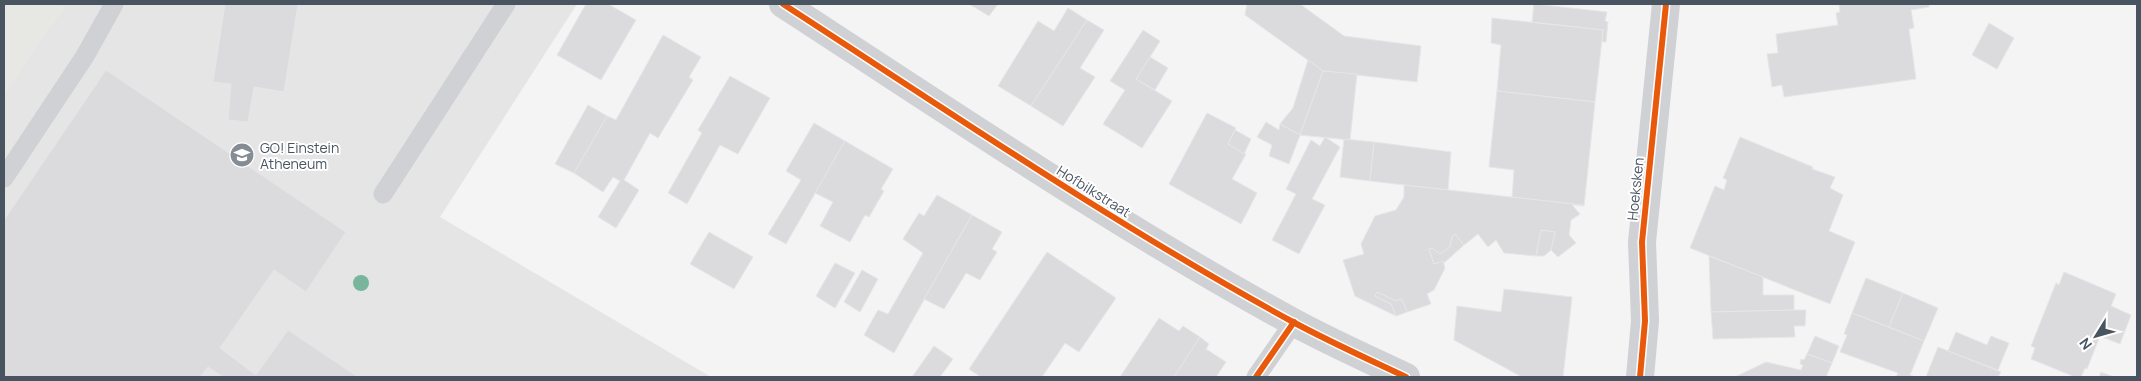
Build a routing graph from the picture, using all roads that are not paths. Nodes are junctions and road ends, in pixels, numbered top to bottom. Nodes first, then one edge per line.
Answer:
1 (114, 4) edge
2 (506, 4) edge
3 (1666, 4) edge
4 (794, 7) edge
5 (4, 178) edge
6 (383, 194) dead end
7 (1294, 322) junction
8 (1256, 377) edge
9 (1406, 377) edge
10 (1640, 377) edge

1 - 5 lane
2 - 6 lane
3 - 10 street, Hoeksken
4 - 7 street, Hofbilkstraat
7 - 8 lane
7 - 9 street, Hofbilkstraat

